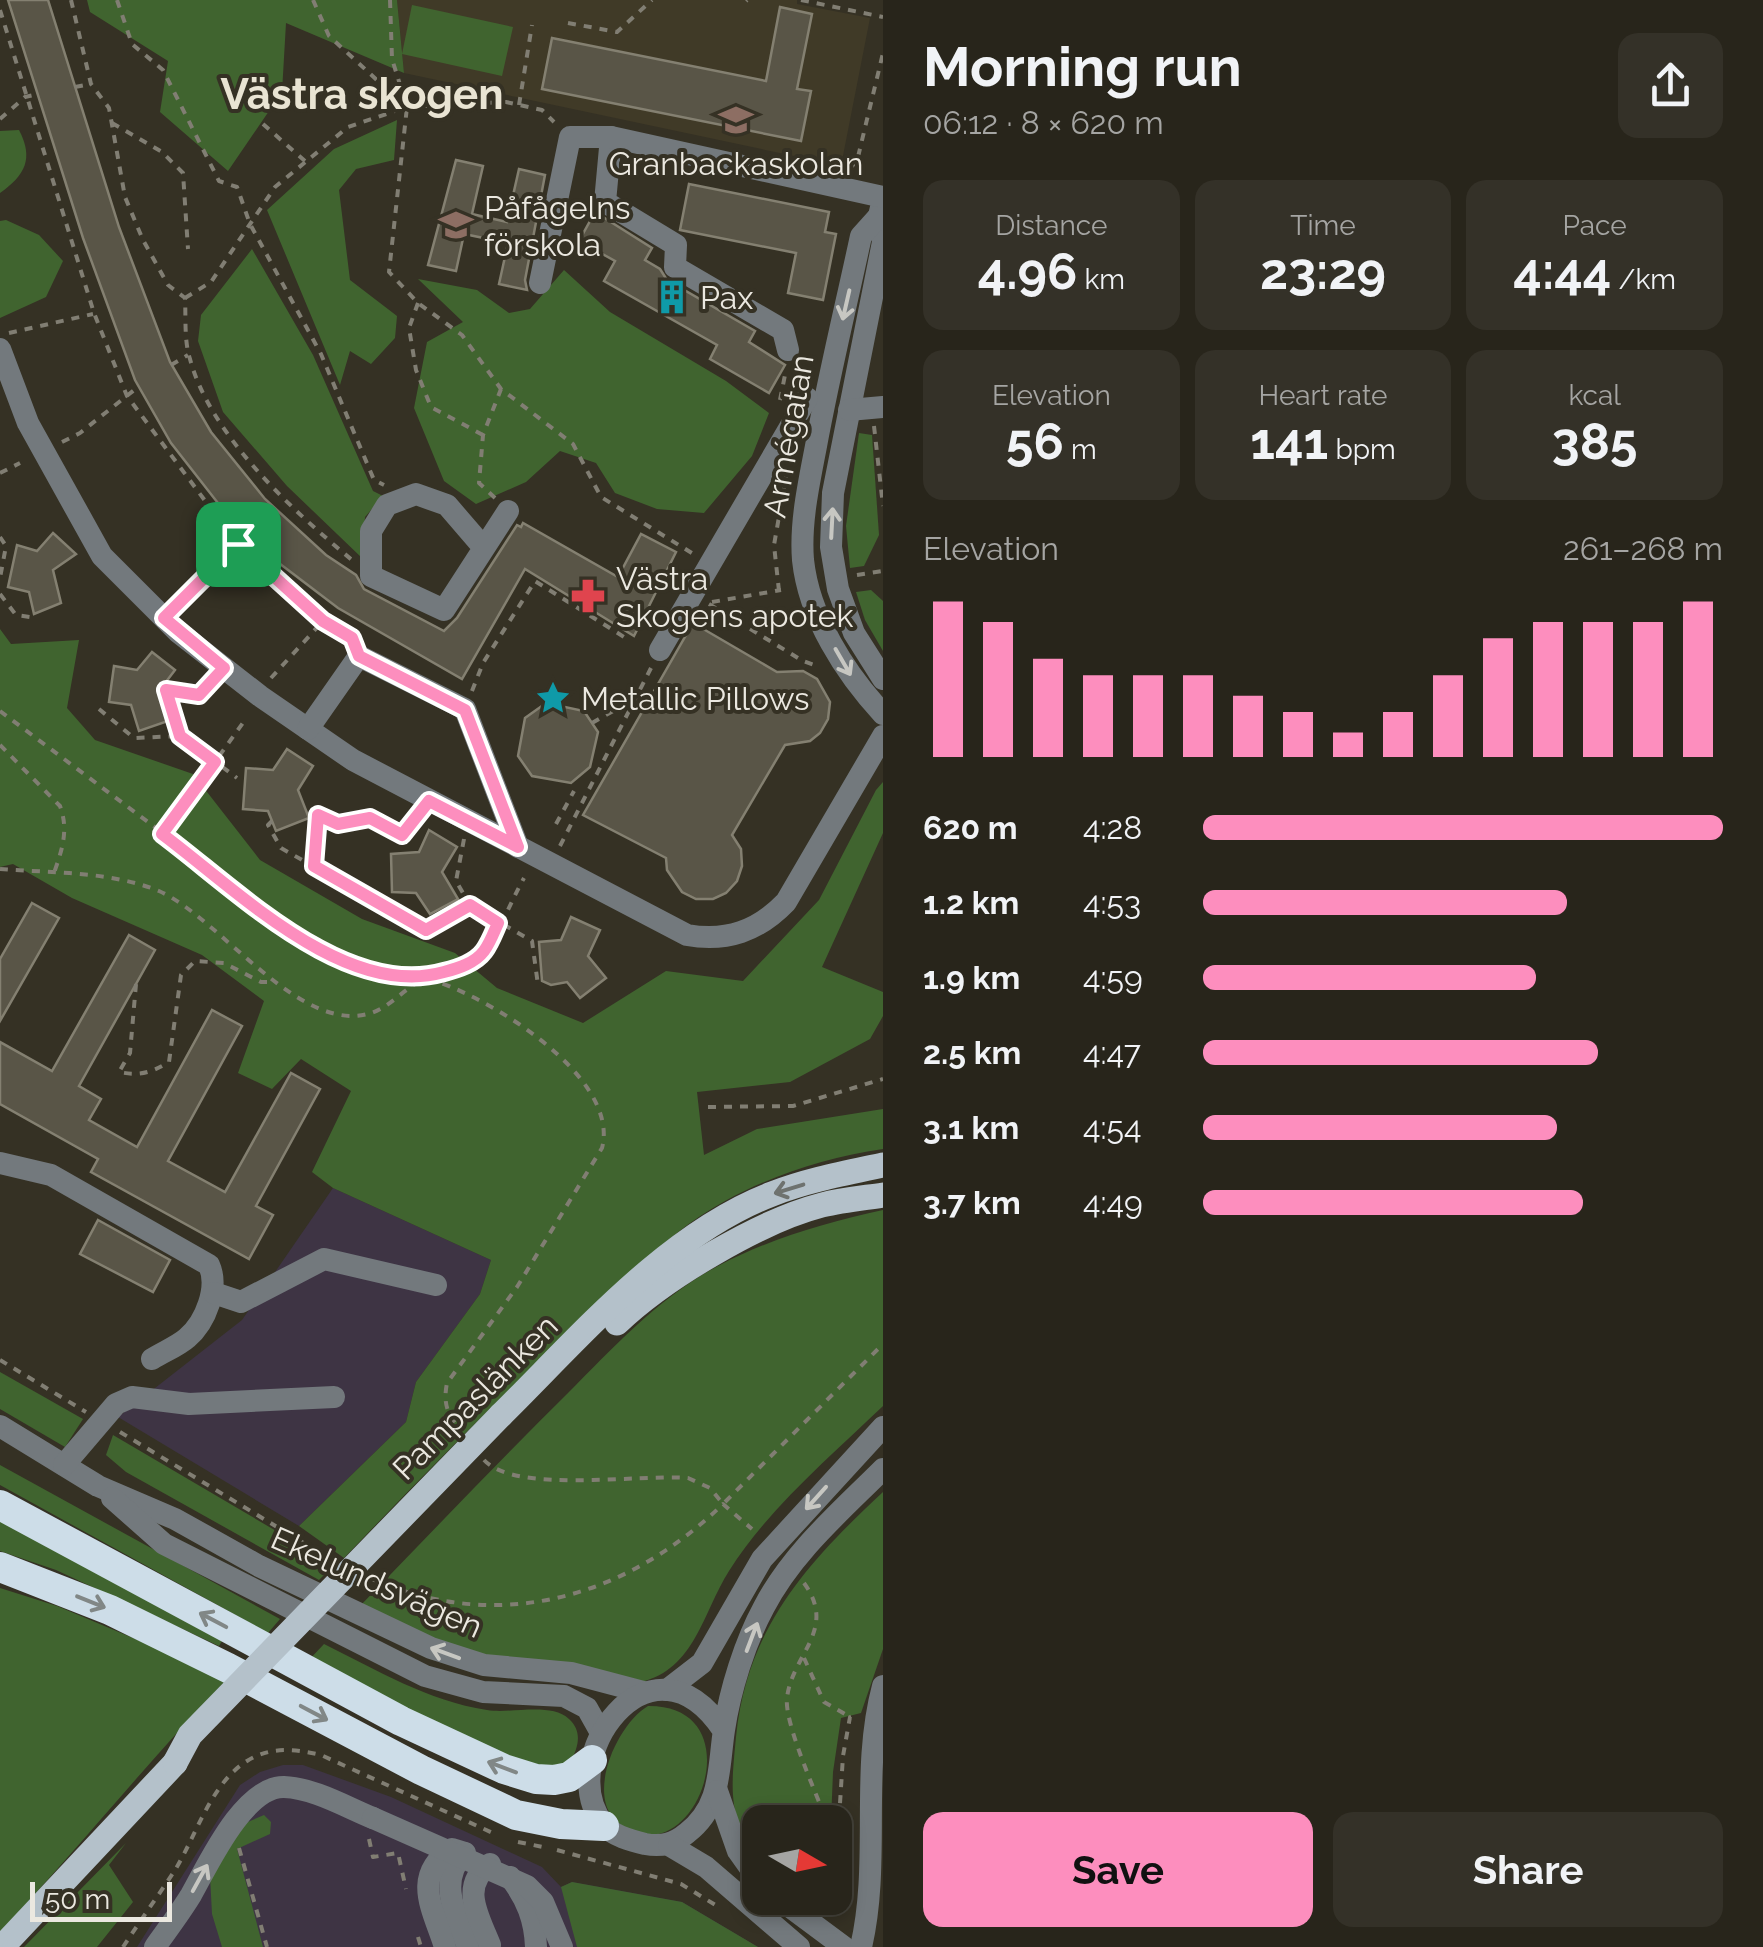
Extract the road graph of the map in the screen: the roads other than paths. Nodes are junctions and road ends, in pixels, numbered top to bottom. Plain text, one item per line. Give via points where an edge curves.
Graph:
1 (611, 137) junction
2 (882, 204) edge
3 (540, 283) dead end
4 (0, 349) edge
5 (788, 350) dead end
6 (807, 398) dead end
7 (883, 407) edge
8 (849, 410) junction
9 (508, 511) road end
10 (484, 548) junction
11 (660, 650) road end
12 (883, 679) edge
13 (883, 714) edge
14 (308, 730) junction
15 (883, 736) edge
16 (518, 847) junction
17 (0, 1164) edge
18 (883, 1165) edge
19 (883, 1195) edge
20 (436, 1285) dead end
21 (214, 1293) junction
22 (152, 1359) dead end
23 (334, 1397) dead end
24 (507, 1421) junction
25 (0, 1426) edge
26 (883, 1427) edge
27 (64, 1465) junction
28 (883, 1469) edge
29 (98, 1486) junction
30 (0, 1505) edge
31 (0, 1567) edge
32 (883, 1686) edge
33 (667, 1690) junction
34 (643, 1692) junction
35 (724, 1730) junction
36 (597, 1746) junction
37 (717, 1791) junction
38 (876, 1793) edge
39 (604, 1826) junction
40 (669, 1845) junction
41 (464, 1853) junction
42 (742, 1857) edge
43 (490, 1864) junction
44 (801, 1915) edge
45 (479, 1946) edge
46 (2, 1947) edge
47 (155, 1947) edge
48 (446, 1947) edge
49 (536, 1947) edge
50 (562, 1947) edge
51 (799, 1947) edge
52 (844, 1947) edge
53 (861, 1947) edge

1 - 2 street
1 - 3 street via 570,137
1 - 5 street via 605,202 676,244 675,267 783,330
2 - 8 street, Armégatan via 882,242
2 -> 13 street, Armégatan via 862,236 824,401 803,561 830,641
4 - 14 street via 28,423 102,556 164,618
6 - 11 street
7 - 8 street
12 -> 8 street, Armégatan via 854,633 831,547 833,493
9 - 10 street
10 - 10 street via 447,505 416,494 387,505 371,531 371,576 444,610
14 - 16 street
14 - 16 street via 359,656 472,706
15 - 16 street via 786,902 763,922 725,938 687,935
17 - 21 street via 51,1175 209,1265
18 -> 24 main road, Pampaslänken via 769,1195 704,1230 655,1267
19 - 24 main road, Pampaslänken via 824,1204 728,1245 624,1316
20 - 21 street via 324,1260 241,1302
21 - 22 street via 189,1337
23 - 27 street via 189,1404 132,1397 116,1404
24 - 46 main road, Pampaslänken, bridge via 190,1734 175,1763
25 - 27 street, Ekelundsvägen
26 -> 33 street via 762,1559 702,1662
27 - 29 street, Ekelundsvägen
35 -> 28 street via 745,1654 782,1574
34 -> 29 street, Ekelundsvägen via 572,1674 456,1658
29 - 36 street, Ekelundsvägen via 164,1544 425,1676 483,1692 564,1696 587,1708
36 -> 30 highway via 569,1777 536,1779 504,1769 401,1721
31 -> 39 highway via 139,1624 516,1815
32 - 38 street via 874,1718
33 - 34 street
33 - 35 street via 710,1710
34 - 36 street via 619,1708
35 - 37 street
36 - 39 street via 591,1789
37 - 40 street via 698,1824
37 - 42 street
38 - 53 street
39 - 40 street via 632,1841
40 - 51 street via 706,1867
41 - 43 street
41 - 45 street via 449,1878 450,1898
41 - 48 street via 452,1849 434,1861 426,1886
43 - 45 street via 474,1881
43 - 49 street via 521,1891
44 - 52 street
47 -> 50 street, bridge via 245,1809 280,1786 528,1886 544,1902

